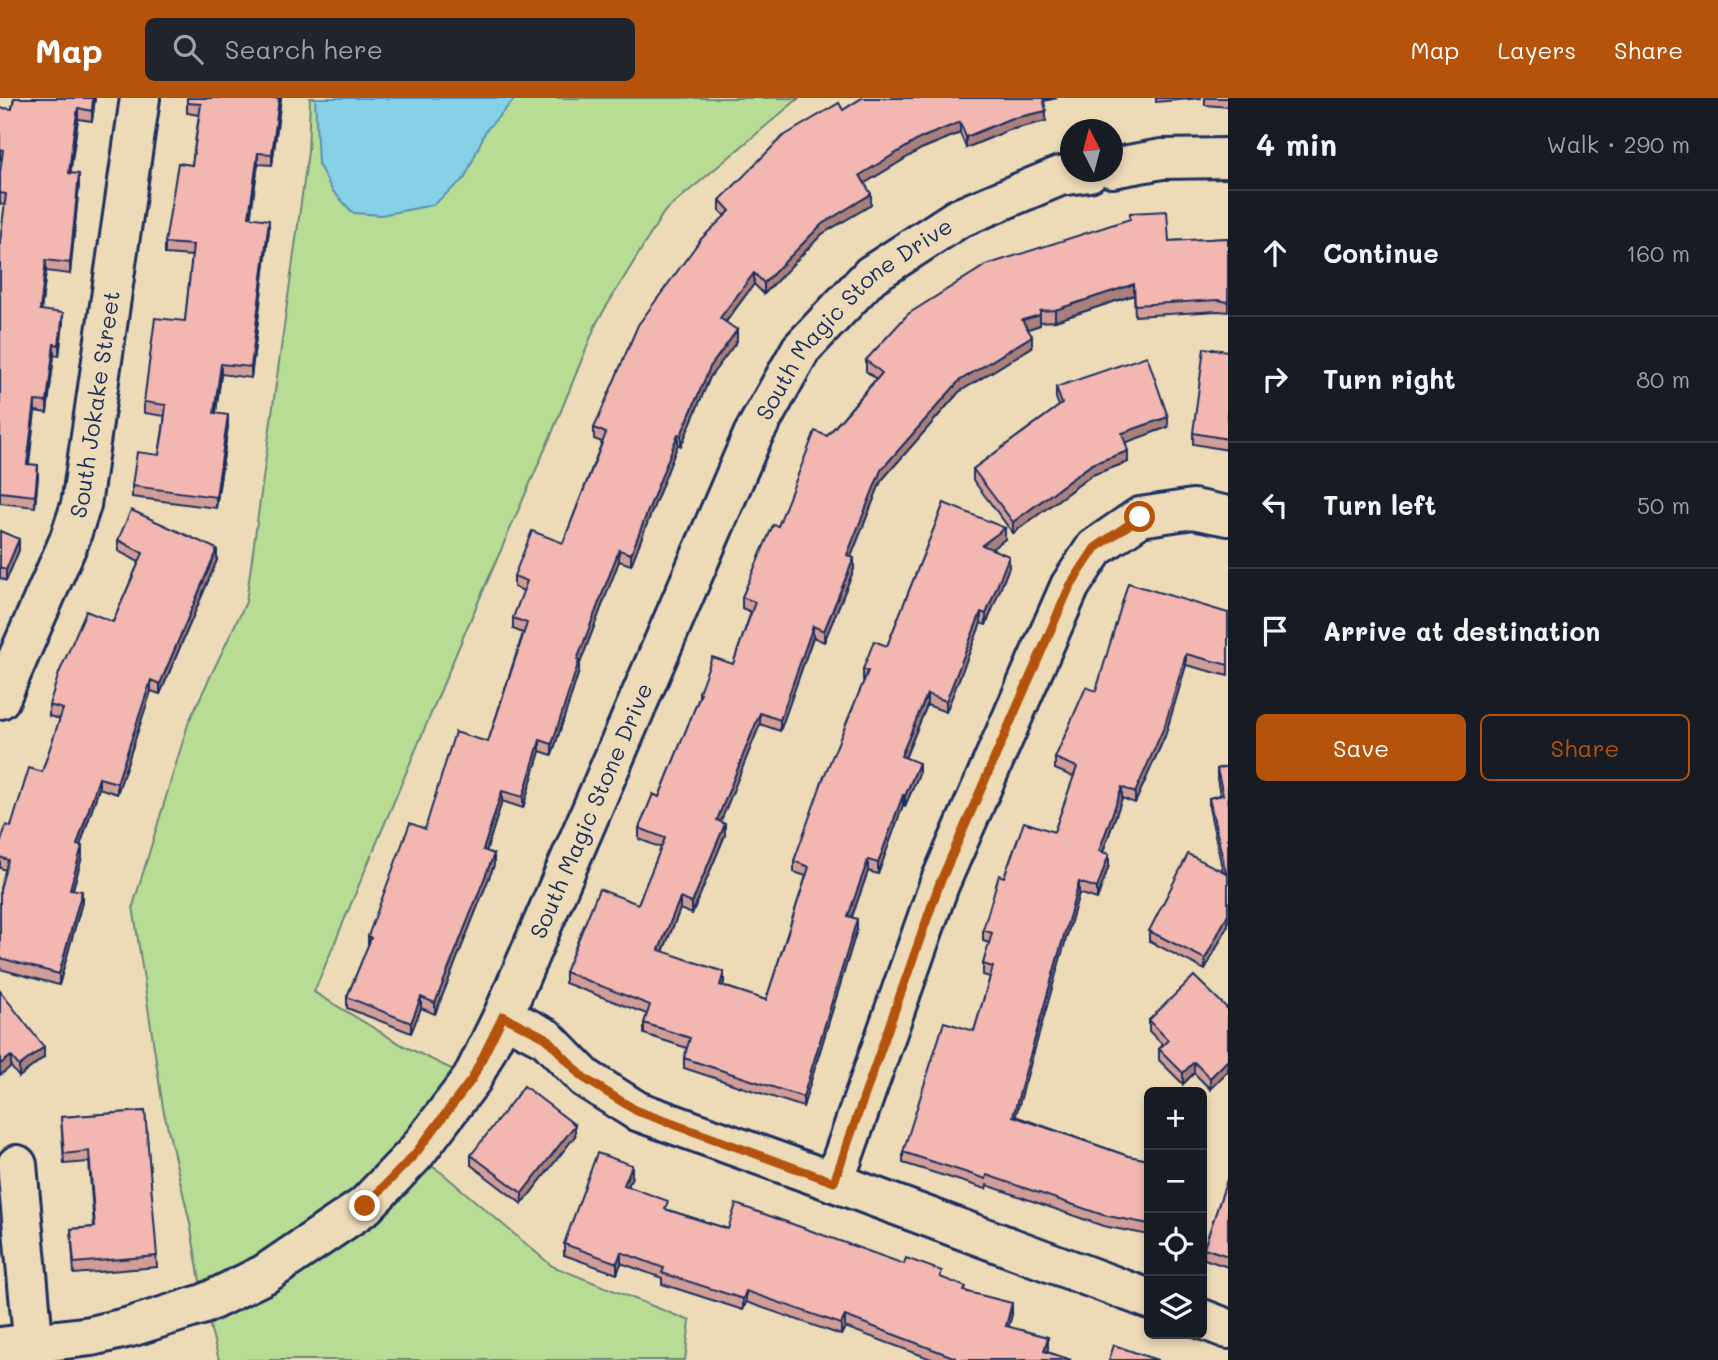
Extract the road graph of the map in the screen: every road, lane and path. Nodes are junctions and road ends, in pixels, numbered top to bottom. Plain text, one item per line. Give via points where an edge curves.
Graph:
1 (140, 98) edge
2 (1228, 158) edge
3 (1123, 165) edge
4 (1060, 180) edge
5 (1228, 516) edge
6 (0, 699) edge
7 (503, 1016) junction
8 (17, 1165) dead end
9 (834, 1182) junction
10 (1144, 1297) edge
11 (1207, 1321) edge
12 (1228, 1329) edge
13 (23, 1351) edge

1 - 6 street, South Jokake Street via 81,505
2 - 3 street via 1161,159
4 - 7 street, South Magic Stone Drive via 957,219 872,275 801,349 753,435
5 - 9 street via 1193,509 1140,517 1095,548 1070,586 939,885
7 - 9 street via 546,1038 584,1078 637,1111
7 - 13 street, South Magic Stone Drive via 472,1079 415,1154 365,1206 265,1275 204,1304 142,1324
8 - 13 street
9 - 10 street
11 - 12 street

